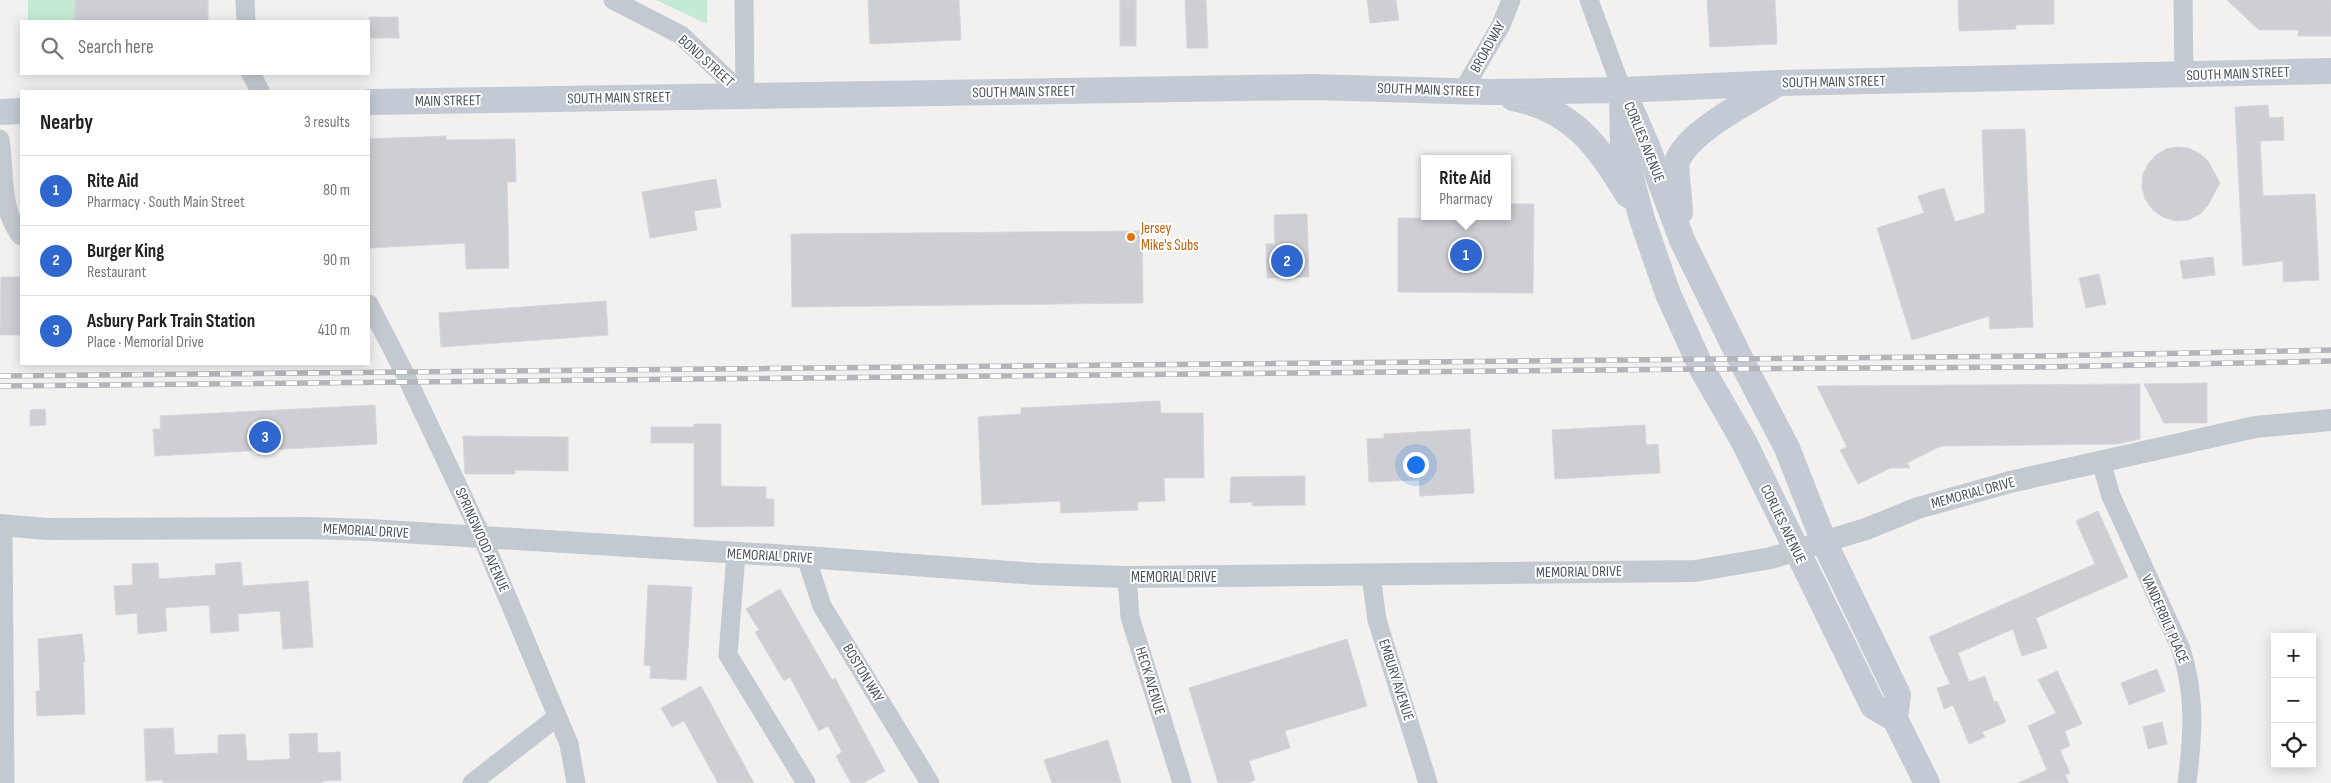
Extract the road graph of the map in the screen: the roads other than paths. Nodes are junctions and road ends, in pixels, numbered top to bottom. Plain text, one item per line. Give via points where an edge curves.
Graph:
1 (245, 0) edge
2 (613, 0) edge
3 (744, 0) edge
4 (1511, 0) edge
5 (1589, 0) edge
6 (2183, 0) edge
7 (246, 20) edge
8 (2331, 71) edge
9 (252, 75) edge
10 (2184, 76) junction
11 (1779, 83) junction
12 (259, 90) edge
13 (1622, 90) junction
14 (1462, 92) junction
15 (1488, 92) junction
16 (745, 96) junction
17 (526, 99) joint
18 (370, 102) edge
19 (20, 111) edge
20 (0, 112) edge
21 (0, 139) edge
22 (1642, 219) junction
23 (20, 235) edge
24 (1682, 240) junction
25 (370, 306) edge
26 (2331, 420) edge
27 (2101, 462) junction
28 (2, 525) edge
29 (482, 537) junction
30 (1824, 542) junction
31 (1796, 550) junction
32 (736, 554) junction
33 (806, 557) junction
34 (1371, 576) junction
35 (1127, 577) junction
36 (558, 716) junction
37 (1895, 720) junction
38 (5, 783) edge
39 (472, 783) edge
40 (576, 783) edge
41 (806, 783) edge
42 (930, 783) edge
43 (1182, 783) edge
44 (1428, 783) edge
45 (1928, 783) edge
46 (2187, 783) edge

1 - 7 street
2 - 16 street, BOND STREET via 681,35
3 - 16 street
4 - 14 street, BROADWAY via 1501,25
5 - 13 street
6 - 10 street
8 - 10 main road, SOUTH MAIN STREET
9 - 12 street
10 - 11 main road, SOUTH MAIN STREET
11 - 13 main road, SOUTH MAIN STREET
11 - 24 main road via 1692,138 1677,162
13 - 15 main road, SOUTH MAIN STREET
13 - 22 main road, CORLIES AVENUE via 1623,149
13 - 24 main road, CORLIES AVENUE
14 - 15 main road, SOUTH MAIN STREET
14 - 16 main road, SOUTH MAIN STREET via 1311,87
15 - 22 main road via 1520,99 1574,125 1593,143
16 - 17 main road, SOUTH MAIN STREET
17 - 18 main road, MAIN STREET
19 - 20 main road
21 - 23 street via 4,211
22 - 31 main road, CORLIES AVENUE via 1668,294 1702,368 1744,442
24 - 30 main road, CORLIES AVENUE via 1787,448
25 - 29 street, SPRINGWOOD AVENUE
26 - 27 street, MEMORIAL DRIVE via 2255,427
27 - 30 street, MEMORIAL DRIVE via 1962,494
27 - 46 street, VANDERBILT PLACE via 2111,496 2181,649 2189,674 2193,731
28 - 29 street, MEMORIAL DRIVE via 47,529 308,528
28 - 38 street
29 - 32 street, MEMORIAL DRIVE
29 - 36 street, SPRINGWOOD AVENUE
30 - 31 street, MEMORIAL DRIVE
30 - 37 main road, CORLIES AVENUE via 1898,695
31 - 34 street, MEMORIAL DRIVE via 1771,558 1695,570
31 - 37 main road, CORLIES AVENUE via 1873,706
32 - 33 street, MEMORIAL DRIVE
32 - 41 street via 728,655
33 - 35 street, MEMORIAL DRIVE via 1037,574
33 - 42 street, BOSTON WAY via 822,606
34 - 35 street, MEMORIAL DRIVE
34 - 44 street, EMBURY AVENUE via 1377,620
35 - 43 street, HECK AVENUE via 1130,617
36 - 39 street
36 - 40 street, SPRINGWOOD AVENUE via 569,744
37 - 45 main road, CORLIES AVENUE

